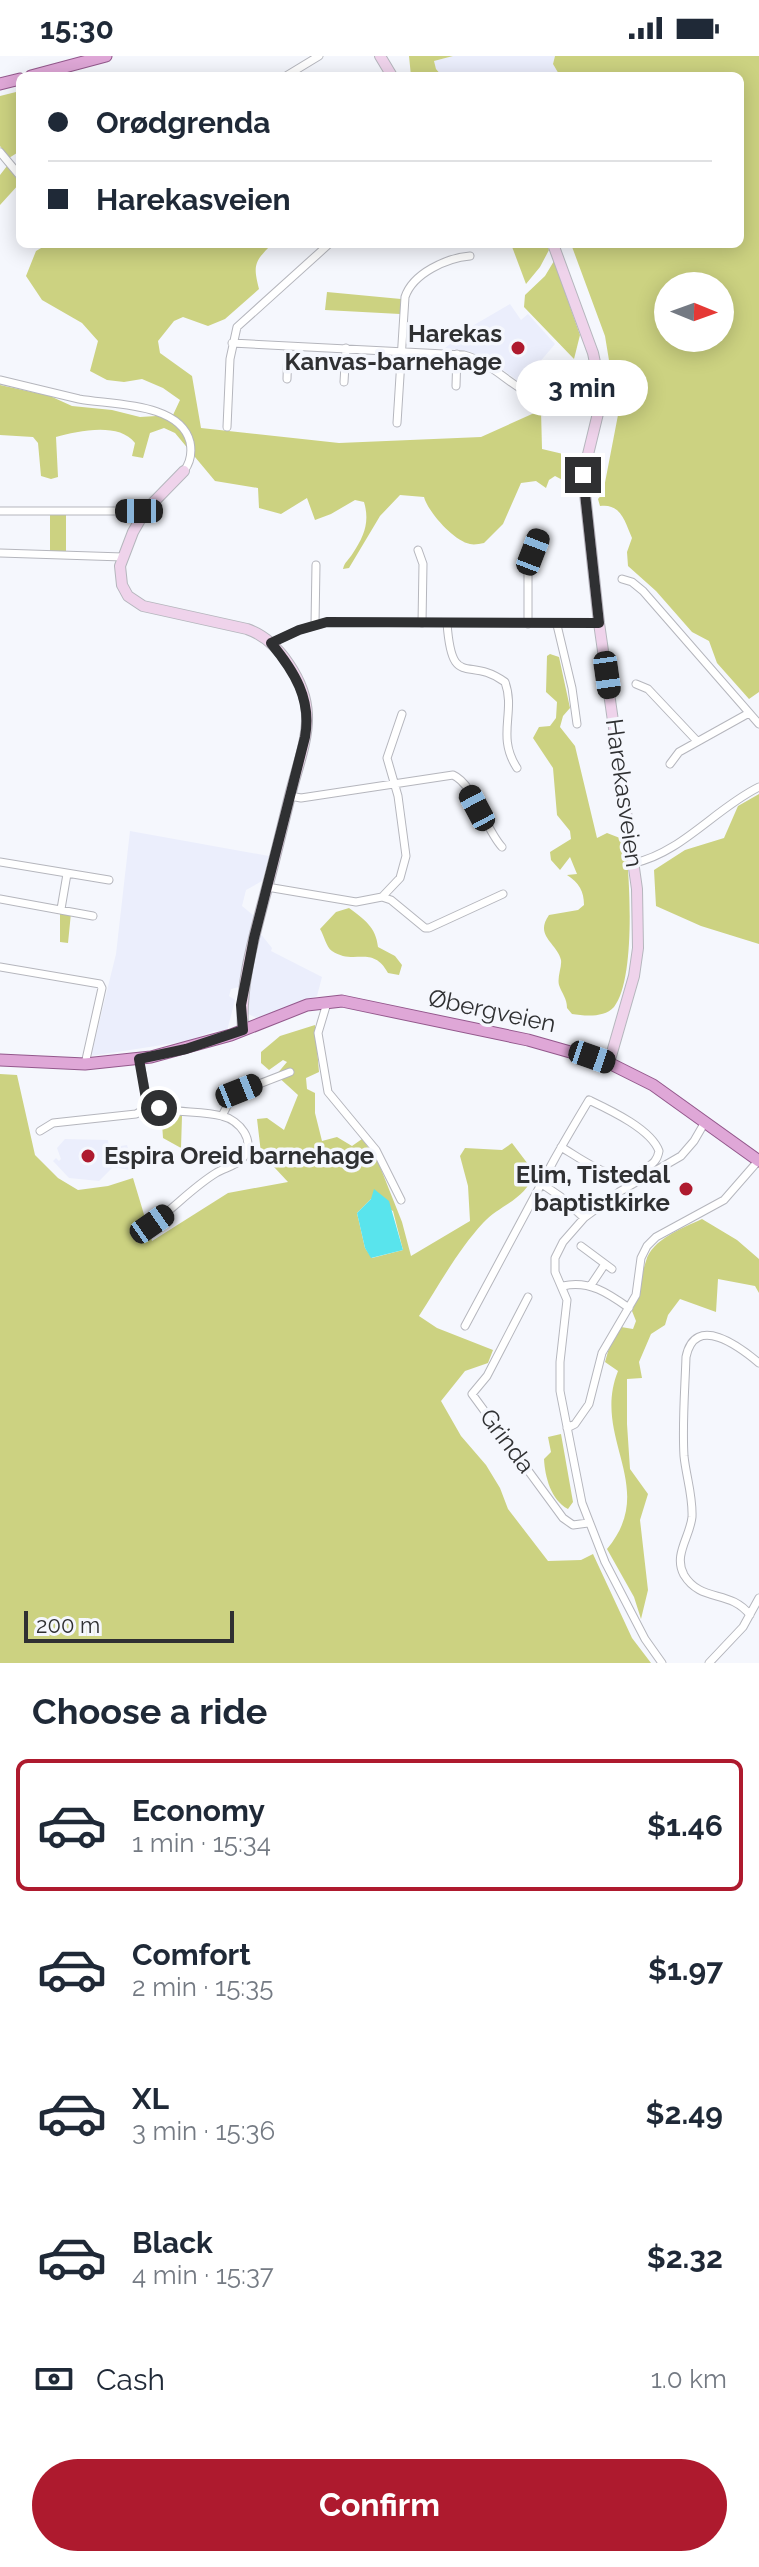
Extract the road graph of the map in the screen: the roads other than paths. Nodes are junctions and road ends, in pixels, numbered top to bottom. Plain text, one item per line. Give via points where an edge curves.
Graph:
1 (106, 56) edge
2 (319, 56) edge
3 (46, 72) edge
4 (293, 72) edge
5 (0, 152) edge
6 (16, 171) edge
7 (325, 248) edge
8 (554, 248) edge
9 (470, 256) dead end
10 (232, 343) junction
11 (288, 346) junction
12 (346, 348) junction
13 (402, 351) junction
14 (457, 354) junction
15 (598, 372) junction
16 (287, 379) dead end
17 (0, 380) edge
18 (344, 382) dead end
19 (456, 386) dead end
20 (397, 423) dead end
21 (227, 427) dead end
22 (184, 471) joint
23 (0, 511) edge
24 (145, 511) junction
25 (539, 537) dead end
26 (418, 550) dead end
27 (0, 553) edge
28 (123, 557) junction
29 (316, 565) dead end
30 (622, 579) dead end
31 (422, 623) junction
32 (447, 623) junction
33 (599, 623) junction
34 (315, 624) junction
35 (528, 624) junction
36 (557, 625) junction
37 (271, 643) junction
38 (636, 684) dead end
39 (749, 713) junction
40 (402, 714) dead end
41 (577, 724) dead end
42 (759, 724) edge
43 (697, 741) junction
44 (670, 764) dead end
45 (517, 768) dead end
46 (395, 783) junction
47 (759, 787) edge
48 (290, 796) junction
49 (502, 847) dead end
50 (0, 862) edge
51 (634, 863) junction
52 (67, 874) junction
53 (109, 880) dead end
54 (267, 887) junction
55 (503, 894) dead end
56 (382, 897) junction
57 (0, 899) edge
58 (61, 909) junction
59 (93, 916) dead end
60 (0, 967) edge
61 (328, 1001) junction
62 (243, 1030) junction
63 (139, 1059) junction
64 (0, 1060) edge
65 (609, 1063) junction
66 (85, 1064) junction
67 (290, 1072) dead end
68 (148, 1104) junction
69 (222, 1116) junction
70 (705, 1122) junction
71 (40, 1131) dead end
72 (561, 1147) junction
73 (758, 1161) edge
74 (542, 1184) junction
75 (401, 1200) dead end
76 (584, 1218) junction
77 (152, 1224) dead end
78 (581, 1246) dead end
79 (591, 1285) junction
80 (563, 1286) junction
81 (528, 1297) dead end
82 (629, 1308) junction
83 (465, 1326) dead end
84 (759, 1363) edge
85 (567, 1428) junction
86 (588, 1523) junction
87 (759, 1598) edge
88 (750, 1615) junction
89 (662, 1663) edge
90 (709, 1663) edge

1 - 3 main road
2 - 4 street
5 - 6 street
7 - 10 street via 237,327
8 - 15 street, Harekasveien
9 - 13 street via 455,258 412,283 405,297
10 - 11 street
10 - 21 street
11 - 12 street
11 - 16 street
12 - 13 street
12 - 18 street
13 - 14 street
13 - 20 street
14 - 15 street via 486,362 537,397 565,379
14 - 19 street
15 - 33 street, Harekasveien via 600,405 583,475
17 - 22 street via 157,411 183,429 190,443
22 - 24 street
23 - 24 street
24 - 28 street
25 - 35 street via 528,568
26 - 31 street via 423,564
27 - 28 street
28 - 37 street via 122,585 136,603 247,629
29 - 34 street
30 - 39 street via 643,591
31 - 32 street
31 - 34 street
32 - 35 street
32 - 45 street via 454,661 505,682 506,742
33 - 36 street
33 - 51 street, Harekasveien
34 - 37 street
35 - 36 street
36 - 41 street
37 - 48 street via 301,687 307,715
38 - 43 street via 648,689
39 - 42 street
39 - 43 street
40 - 46 street via 387,758
43 - 44 street
46 - 48 street
46 - 49 street via 458,777
46 - 56 street via 405,864
47 - 51 street via 656,857
48 - 54 street
50 - 52 street
51 - 65 street, Harekasveien via 638,948
52 - 53 street
52 - 58 street
54 - 56 street via 356,902
54 - 62 street via 241,1005
55 - 56 street via 429,928
57 - 58 street
58 - 59 street
60 - 66 street via 100,984
61 - 62 main road, Øbergveien
61 - 65 main road, Øbergveien via 528,1040
61 - 75 street via 318,1033 328,1092 376,1150
62 - 63 main road, Øbergveien
63 - 66 main road, Øbergveien
63 - 68 street
64 - 66 main road, Øbergveien
65 - 70 main road, Øbergveien via 653,1085
67 - 69 street via 233,1094
68 - 69 street
68 - 71 street via 136,1114 53,1123
69 - 77 street via 244,1132 248,1145 243,1158 215,1173
70 - 73 main road, Øbergveien
70 - 76 street via 681,1156
72 - 72 street via 589,1100 621,1115 659,1151 654,1163 623,1177
72 - 74 street
73 - 82 street via 724,1200 651,1241
74 - 76 street
74 - 83 street
76 - 80 street via 556,1254 555,1272
78 - 79 street via 608,1266
79 - 80 street
79 - 82 street
80 - 85 street via 567,1306 559,1373
81 - 86 street, Grinda via 472,1394 563,1518 573,1525
82 - 85 street via 602,1353 589,1404
84 - 88 street via 708,1335 692,1342 686,1357 684,1448 692,1510 680,1565 696,1588 738,1602
85 - 86 street
86 - 89 street
87 - 88 street
88 - 90 street

